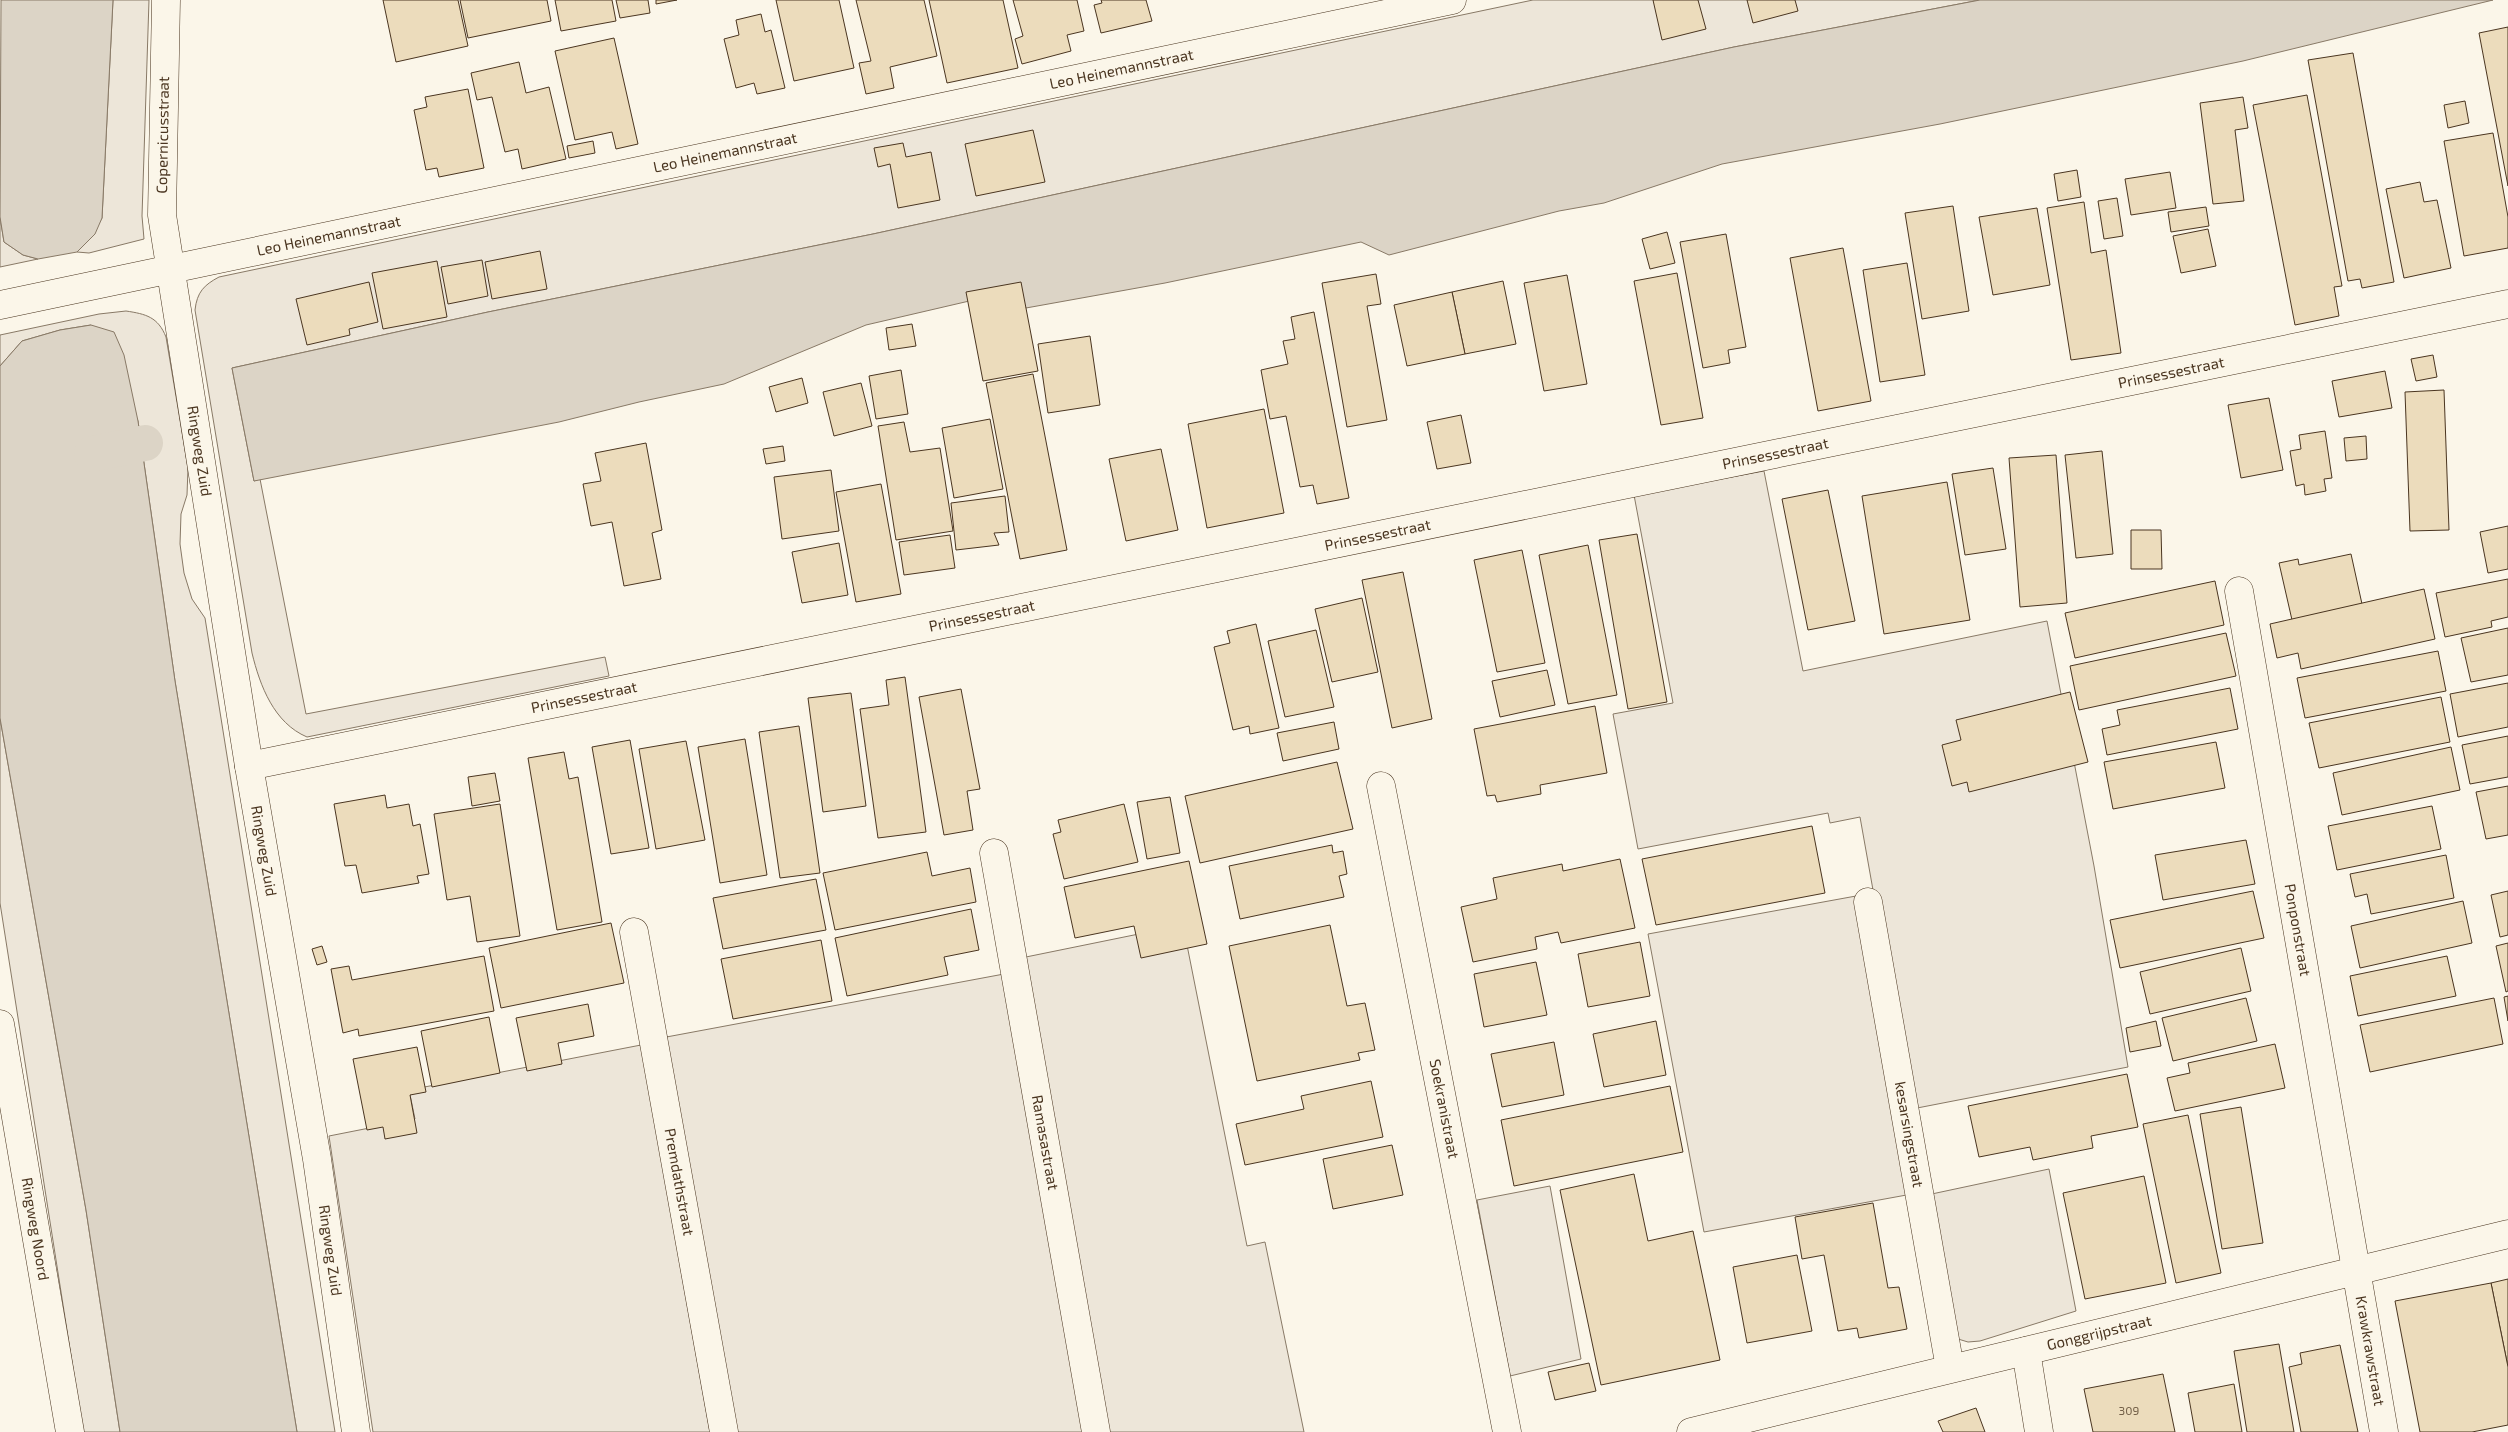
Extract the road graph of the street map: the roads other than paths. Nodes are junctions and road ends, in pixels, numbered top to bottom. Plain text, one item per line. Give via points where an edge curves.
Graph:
1 (166, 0) edge
2 (1452, 0) edge
3 (170, 269) junction
4 (2508, 304) edge
5 (0, 305) edge
6 (2239, 590) dead end
7 (249, 766) junction
8 (1381, 786) dead end
9 (994, 853) dead end
10 (1868, 902) dead end
11 (634, 932) dead end
12 (0, 1024) edge
13 (2508, 1234) edge
14 (2355, 1269) junction
15 (2026, 1350) junction
16 (1950, 1368) junction
17 (1732, 1427) edge
18 (70, 1432) edge
19 (356, 1432) edge
20 (724, 1432) edge
21 (1096, 1432) edge
22 (1508, 1432) edge
23 (1691, 1432) edge
24 (2039, 1432) edge
25 (2384, 1432) edge

1 - 3 street, Copernicusstraat via 162,215
2 - 3 street, Leo Heinemannstraat
3 - 5 street, Leo Heinemannstraat
3 - 7 street, Ringweg Zuid
4 - 7 street, Prinsessestraat
6 - 14 street, Ponponstraat
7 - 19 street, Ringweg Zuid via 317,1159
8 - 22 street, Soekranistraat
9 - 21 street, Ramasastraat
10 - 16 street, kesarsingstraat
11 - 20 street, Premdathstraat
12 - 18 street, Ringweg Noord
13 - 14 street, Gonggrijpstraat
14 - 15 street, Gonggrijpstraat
14 - 25 street, Krawkrawstraat
15 - 16 street, Gonggrijpstraat
15 - 24 street
16 - 17 street, Gonggrijpstraat
17 - 23 street, Gonggrijpstraat

